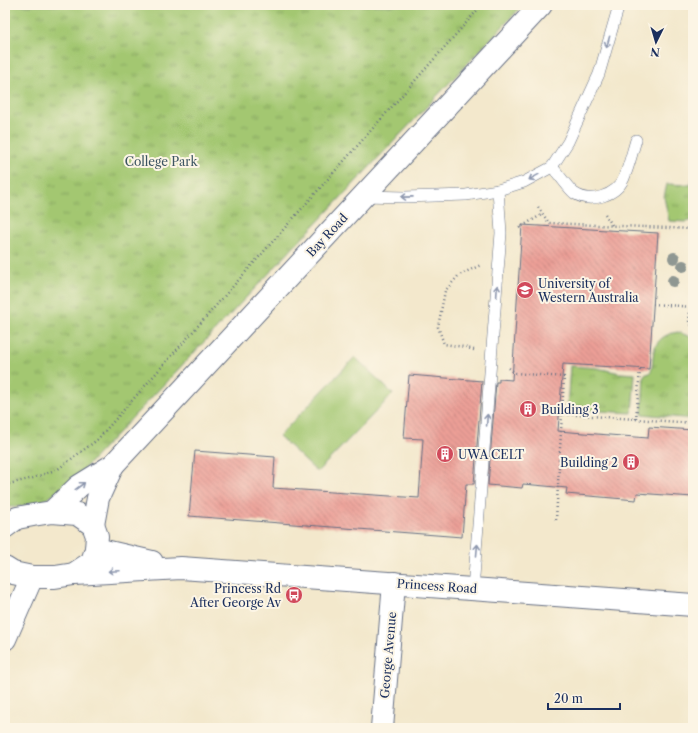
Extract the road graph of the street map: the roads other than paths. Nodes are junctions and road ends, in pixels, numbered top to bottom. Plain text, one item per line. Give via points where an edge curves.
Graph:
1 (541, 5) edge
2 (619, 5) edge
3 (636, 140) dead end
4 (552, 166) junction
5 (498, 190) junction
6 (363, 196) junction
7 (113, 465) junction
8 (52, 512) junction
9 (9, 521) edge
10 (93, 525) junction
11 (96, 549) junction
12 (5, 568) edge
13 (181, 568) junction
14 (74, 574) junction
15 (32, 577) junction
16 (394, 583) junction
17 (473, 589) junction
18 (693, 605) edge
19 (5, 639) edge
20 (382, 728) edge

1 - 6 street, Bay Road
2 -> 4 lane via 599,74 568,142
3 - 4 lane via 623,180 610,194 595,199 574,193
4 -> 5 lane via 524,182
5 -> 6 lane via 466,195
17 -> 5 lane via 501,232
6 - 7 street, Bay Road
8 -> 7 street, Bay Road via 79,486
7 - 10 street, Bay Road via 98,498
8 - 9 street
8 - 10 street via 77,514
10 - 11 street via 97,536
11 - 13 street, Princess Road
11 - 14 street via 92,562
12 - 15 street, Princess Road via 13,573
13 -> 14 street, Princess Road
13 - 16 street, Princess Road
14 - 15 street, Princess Road
15 - 19 street
16 - 17 street, Princess Road
16 - 20 street, George Avenue
17 - 18 street, Princess Road

